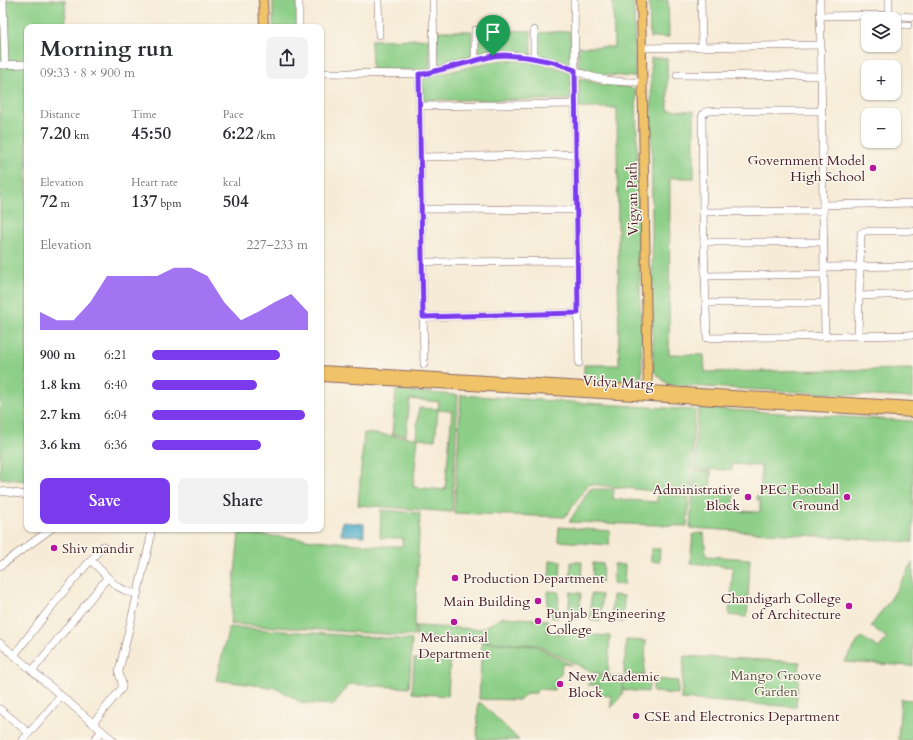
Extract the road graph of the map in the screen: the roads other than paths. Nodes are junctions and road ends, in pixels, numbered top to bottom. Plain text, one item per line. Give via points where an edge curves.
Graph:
1 (4, 0) edge
2 (264, 0) edge
3 (299, 0) edge
4 (378, 0) edge
5 (433, 0) edge
6 (574, 0) edge
7 (641, 0) edge
8 (701, 0) edge
9 (820, 0) edge
10 (889, 0) edge
11 (889, 12) edge
12 (821, 16) junction
13 (901, 16) edge
14 (861, 17) edge
15 (913, 17) edge
16 (264, 24) edge
17 (299, 24) edge
18 (901, 25) edge
19 (908, 25) dead end
20 (475, 30) dead end
21 (534, 30) dead end
22 (379, 35) dead end
23 (822, 46) junction
24 (642, 48) junction
25 (702, 48) junction
26 (534, 58) junction
27 (475, 60) junction
28 (24, 64) edge
29 (3, 65) edge
30 (575, 70) junction
31 (434, 71) junction
32 (324, 73) edge
33 (419, 74) junction
34 (677, 76) dead end
35 (822, 76) junction
36 (643, 82) junction
37 (575, 104) junction
38 (420, 106) junction
39 (822, 111) junction
40 (576, 154) junction
41 (421, 157) junction
42 (913, 203) edge
43 (823, 208) junction
44 (421, 209) junction
45 (577, 210) junction
46 (703, 212) junction
47 (913, 231) edge
48 (704, 242) junction
49 (824, 242) junction
50 (578, 261) junction
51 (422, 262) junction
52 (913, 266) edge
53 (860, 267) junction
54 (824, 270) junction
55 (705, 276) junction
56 (913, 294) edge
57 (859, 296) junction
58 (706, 303) junction
59 (825, 303) junction
60 (578, 313) junction
61 (423, 317) junction
62 (858, 336) junction
63 (913, 336) edge
64 (825, 337) junction
65 (579, 363) dead end
66 (424, 364) dead end
67 (324, 370) edge
68 (324, 377) edge
69 (648, 393) junction
70 (913, 406) edge
71 (913, 413) edge
72 (0, 491) edge
73 (24, 495) edge
74 (47, 532) edge
75 (151, 532) edge
76 (103, 546) dead end
77 (91, 560) junction
78 (0, 566) edge
79 (107, 578) junction
80 (137, 594) junction
81 (0, 643) edge
82 (14, 655) junction
83 (32, 671) junction
84 (61, 696) junction
85 (0, 709) edge
86 (94, 723) junction
87 (102, 731) junction
88 (29, 733) junction
89 (23, 740) edge
90 (94, 740) edge
91 (113, 740) edge

1 - 29 street
2 - 16 main road
3 - 17 street
4 - 22 street
5 - 31 street
6 - 30 street
7 - 24 main road, Vigyan Path
8 - 25 street
9 - 12 street
10 - 11 street
12 - 14 street
12 - 23 street
13 - 15 street
18 - 19 street
20 - 27 street
21 - 26 street
23 - 25 street
23 - 35 street
24 - 25 street
24 - 36 main road, Vigyan Path
26 - 27 street via 504,55
26 - 30 street
27 - 31 street
28 - 29 street
30 - 36 street via 603,80
30 - 37 street
31 - 33 street
32 - 33 street
33 - 38 street
34 - 35 street
35 - 39 street
36 - 69 main road, Vigyan Path
37 - 38 street
37 - 40 street
38 - 41 street
39 - 43 street
39 - 46 street via 704,113
40 - 41 street
40 - 45 street
41 - 44 street
42 - 43 street
43 - 46 street
43 - 49 street
44 - 45 street
44 - 51 street
45 - 50 street
46 - 48 street
47 - 53 street via 863,231
48 - 49 street
48 - 55 street
49 - 54 street
50 - 51 street
50 - 60 street
51 - 61 street
52 - 53 street
53 - 54 street
53 - 57 street
54 - 55 street
54 - 59 street
55 - 58 street
56 - 57 street
57 - 62 street
58 - 59 street
58 - 64 street via 707,338
59 - 64 street
60 - 61 street
60 - 65 street
61 - 66 street
62 - 63 street
62 - 64 street
67 - 69 main road, Vidya Marg
68 - 69 main road, Vidya Marg
69 - 70 main road, Vidya Marg
69 - 71 main road, Vidya Marg
72 - 73 street
74 - 78 street
75 - 80 street
76 - 77 street
77 - 79 street
77 - 82 street
79 - 80 street via 115,585
79 - 83 street
80 - 86 street via 119,671 122,688
81 - 82 street
82 - 83 street
83 - 84 street
84 - 86 street
84 - 88 street
85 - 88 street
86 - 87 street
87 - 90 street
87 - 91 street
88 - 89 street

